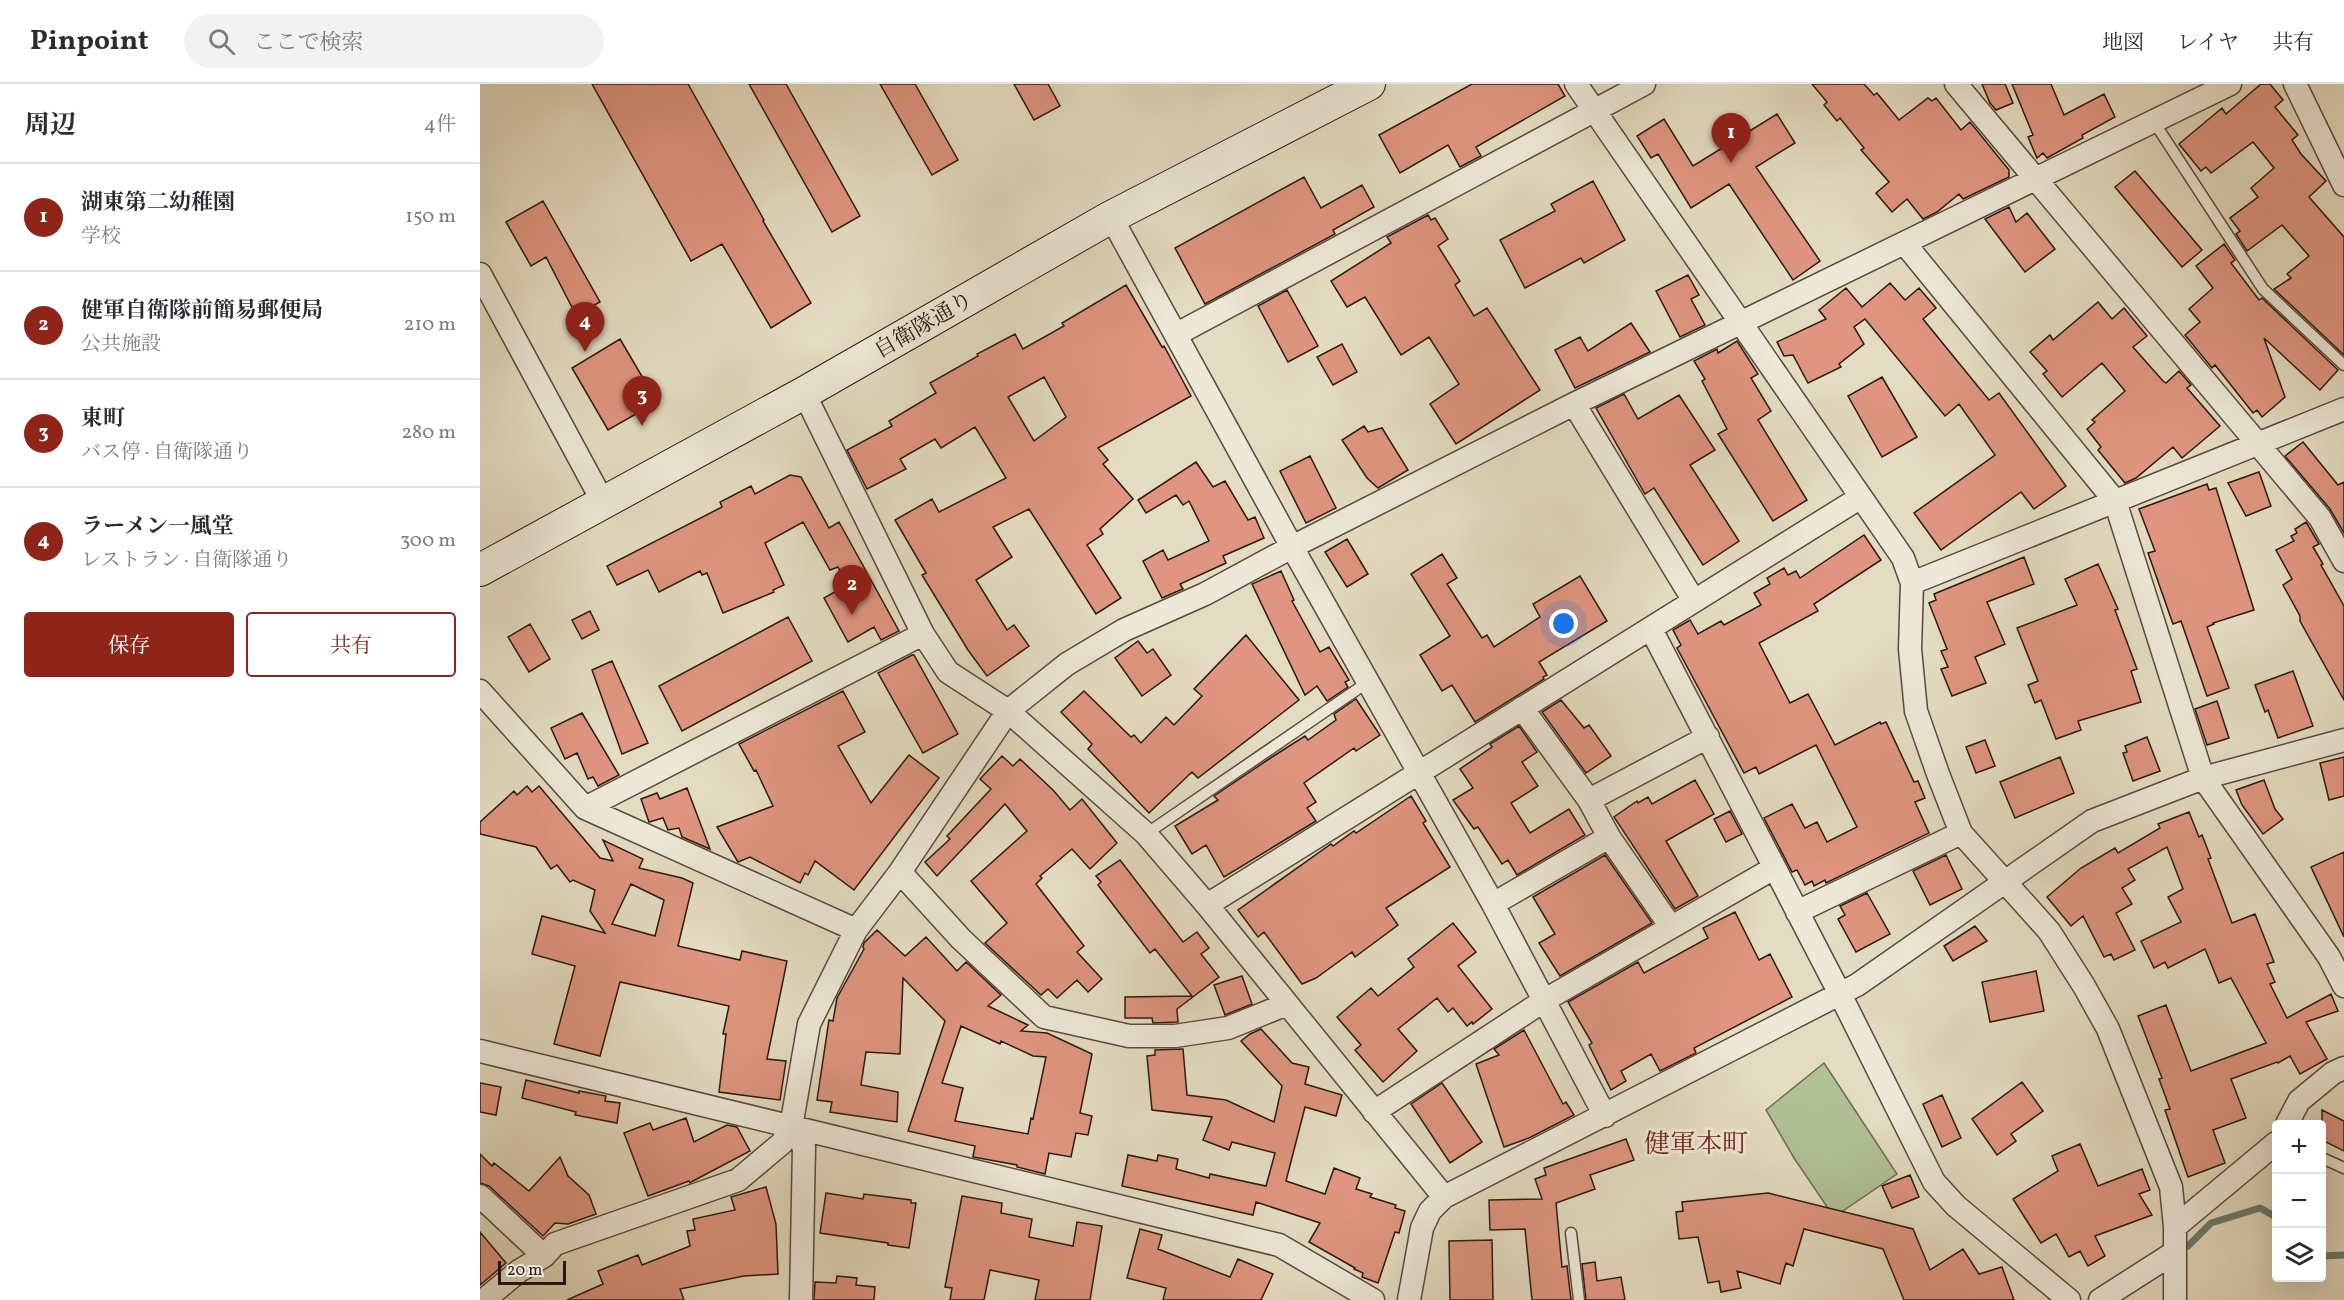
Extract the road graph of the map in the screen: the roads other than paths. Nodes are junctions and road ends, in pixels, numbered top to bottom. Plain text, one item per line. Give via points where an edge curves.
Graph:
1 (1369, 84) edge
2 (1576, 84) edge
3 (1644, 84) edge
4 (1956, 84) edge
5 (2230, 84) edge
6 (2295, 84) edge
7 (1594, 110) junction
8 (2154, 122) junction
9 (2035, 181) junction
10 (2344, 185) edge
11 (1111, 217) junction
12 (1905, 244) junction
13 (480, 274) edge
14 (1741, 323) junction
15 (1177, 334) junction
16 (2344, 365) edge
17 (804, 393) junction
18 (1574, 404) junction
19 (2344, 409) edge
20 (2257, 445) junction
21 (1861, 498) junction
22 (2115, 501) junction
23 (603, 502) junction
24 (1292, 546) junction
25 (2344, 561) edge
26 (480, 570) edge
27 (1912, 583) junction
28 (1694, 601) junction
29 (1651, 629) junction
30 (923, 634) junction
31 (1369, 682) junction
32 (480, 691) edge
33 (1522, 708) junction
34 (1008, 711) junction
35 (1708, 737) junction
36 (2344, 740) edge
37 (1419, 772) junction
38 (2204, 778) junction
39 (1588, 800) junction
40 (585, 808) junction
41 (1962, 833) junction
42 (1146, 834) junction
43 (1610, 837) junction
44 (1773, 868) junction
45 (900, 872) junction
46 (2005, 881) junction
47 (1493, 904) junction
48 (1207, 905) junction
49 (1797, 912) junction
50 (1671, 927) junction
51 (856, 930) junction
52 (2344, 986) edge
53 (1840, 994) junction
54 (1545, 1000) junction
55 (1287, 1004) junction
56 (480, 1051) edge
57 (2344, 1068) edge
58 (1374, 1112) junction
59 (1605, 1116) junction
60 (2290, 1120) edge
61 (791, 1126) junction
62 (2272, 1147) edge
63 (2326, 1160) edge
64 (2344, 1168) edge
65 (480, 1196) edge
66 (1444, 1197) junction
67 (2175, 1227) junction
68 (1571, 1233) dead end
69 (2175, 1252) junction
70 (544, 1256) junction
71 (484, 1300) edge
72 (801, 1300) edge
73 (1373, 1300) edge
74 (1409, 1300) edge
75 (1579, 1300) edge
76 (2069, 1300) edge
77 (2100, 1300) edge
78 (2175, 1300) edge

1 - 11 street, 自衛隊通り
2 - 7 street
3 - 7 street
4 - 9 street
5 - 8 street
6 - 10 street
7 - 14 street
7 - 15 street
8 - 9 street
8 - 16 lane via 2263,290
9 - 12 street
9 - 20 street
11 - 15 street
11 - 17 street, 自衛隊通り
12 - 14 street
12 - 22 street
13 - 23 street
14 - 18 street
14 - 21 street
15 - 24 street
17 - 23 street, 自衛隊通り
17 - 30 street
18 - 24 street
18 - 28 street
19 - 20 street
20 - 22 street
20 - 25 street via 2320,518
21 - 27 street via 1903,558
21 - 28 street
22 - 27 street
22 - 38 street
23 - 26 street, 自衛隊通り
24 - 31 street
24 - 34 street via 1205,594 1115,636 1067,664
27 - 41 street via 1911,649 1916,711
28 - 29 street
29 - 33 street
29 - 35 street
30 - 34 street via 948,672
30 - 40 street
31 - 37 street
31 - 42 lane
32 - 40 street
33 - 37 street
33 - 39 street
34 - 42 street
34 - 45 street
35 - 39 street
35 - 44 street
36 - 38 street
37 - 47 street
37 - 48 street
38 - 46 street via 2092,821
38 - 52 street via 2329,957
39 - 43 street
40 - 51 street
41 - 46 street
41 - 49 street
42 - 48 street
43 - 47 street
43 - 50 street
44 - 49 street
44 - 50 street
45 - 51 street
45 - 55 street via 961,939 1044,1017 1129,1036 1175,1035 1228,1028
46 - 53 street
46 - 67 street via 2049,931 2108,1029 2171,1187
47 - 54 street
48 - 55 street
49 - 53 street
50 - 54 street
51 - 61 street via 809,1024
53 - 59 street
53 - 76 street via 1934,1182 1956,1206
54 - 58 street
54 - 59 street
55 - 58 street
56 - 61 street
57 - 60 street via 2299,1101
58 - 66 street
59 - 66 street
61 - 70 street via 782,1143 738,1180 555,1244
61 - 72 street via 804,1147
61 - 73 street via 1279,1245
62 - 67 street
63 - 64 lane
65 - 70 street
66 - 74 street via 1430,1211 1422,1228
67 - 69 street
68 - 75 lane
69 - 77 street
69 - 78 street
70 - 71 street

